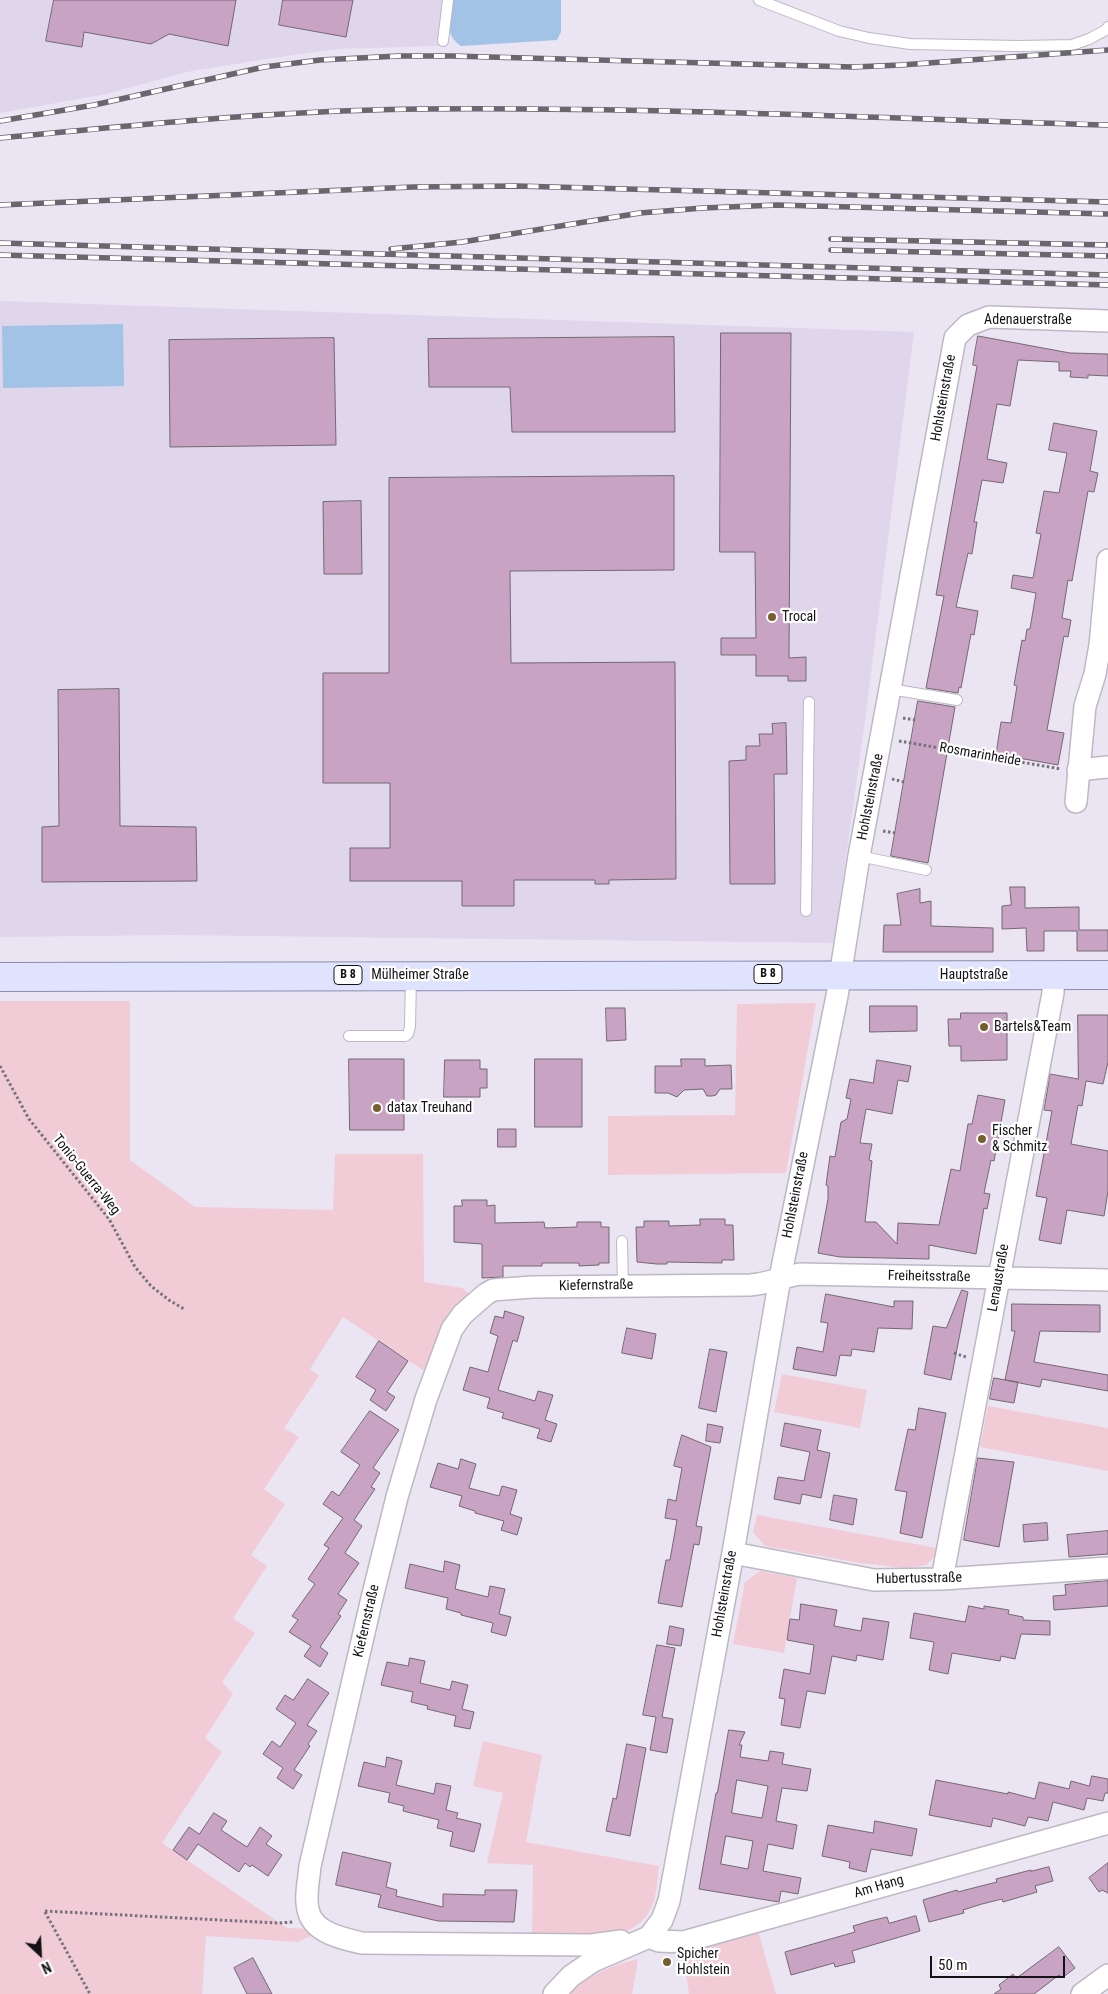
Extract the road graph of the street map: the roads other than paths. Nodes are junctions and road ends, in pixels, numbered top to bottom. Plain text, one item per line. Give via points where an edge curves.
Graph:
1 (448, 0) edge
2 (759, 0) edge
3 (1108, 27) edge
4 (442, 41) dead end
5 (1108, 322) edge
6 (955, 338) joint
7 (1108, 560) edge
8 (890, 689) junction
9 (957, 700) dead end
10 (809, 702) dead end
11 (1108, 768) edge
12 (1078, 770) junction
13 (1076, 802) dead end
14 (859, 856) junction
15 (926, 870) dead end
16 (806, 911) dead end
17 (839, 974) junction
18 (411, 975) junction
19 (1108, 975) edge
20 (1053, 976) junction
21 (0, 977) edge
22 (349, 1036) dead end
23 (622, 1241) dead end
24 (780, 1278) junction
25 (999, 1279) junction
26 (1108, 1280) edge
27 (623, 1286) junction
28 (733, 1553) junction
29 (1108, 1568) edge
30 (942, 1579) junction
31 (1108, 1824) edge
32 (649, 1937) junction
33 (1108, 1975) edge
34 (554, 1994) edge
35 (1082, 1994) edge

1 - 4 lane
2 - 3 lane via 839,31 910,44 1072,45
5 - 6 street, Adenauerstraße via 989,317 968,325
6 - 8 street, Hohlsteinstraße
7 - 12 street via 1100,645 1085,706
8 - 9 lane
8 - 14 street, Hohlsteinstraße
10 - 16 lane
11 - 12 street
12 - 13 street
14 - 15 lane
14 - 17 street, Hohlsteinstraße
17 - 18 main road, Mülheimer Straße / B 8
17 - 20 main road, Hauptstraße / B 8
17 - 24 street, Hohlsteinstraße
18 - 21 main road, Mülheimer Straße / B 8
18 - 22 lane via 408,1034
19 - 20 main road, Hauptstraße / B 8
20 - 25 street, Lenaustraße
23 - 27 lane
24 - 25 street, Freiheitsstraße via 800,1274
24 - 27 street, Kiefernstraße via 750,1285
24 - 28 street, Hohlsteinstraße
25 - 26 street, Freiheitsstraße
25 - 30 street, Lenaustraße
27 - 32 street, Kiefernstraße via 493,1290 463,1314 452,1329 426,1399 402,1479 372,1598 310,1866 308,1913 325,1931 362,1943 591,1945
28 - 30 street, Hubertusstraße via 874,1580
28 - 32 street, Hohlsteinstraße via 669,1901 662,1920
29 - 30 street, Hubertusstraße
31 - 32 street, Am Hang via 683,1942 659,1941
32 - 34 street via 593,1961 571,1976
33 - 35 street

